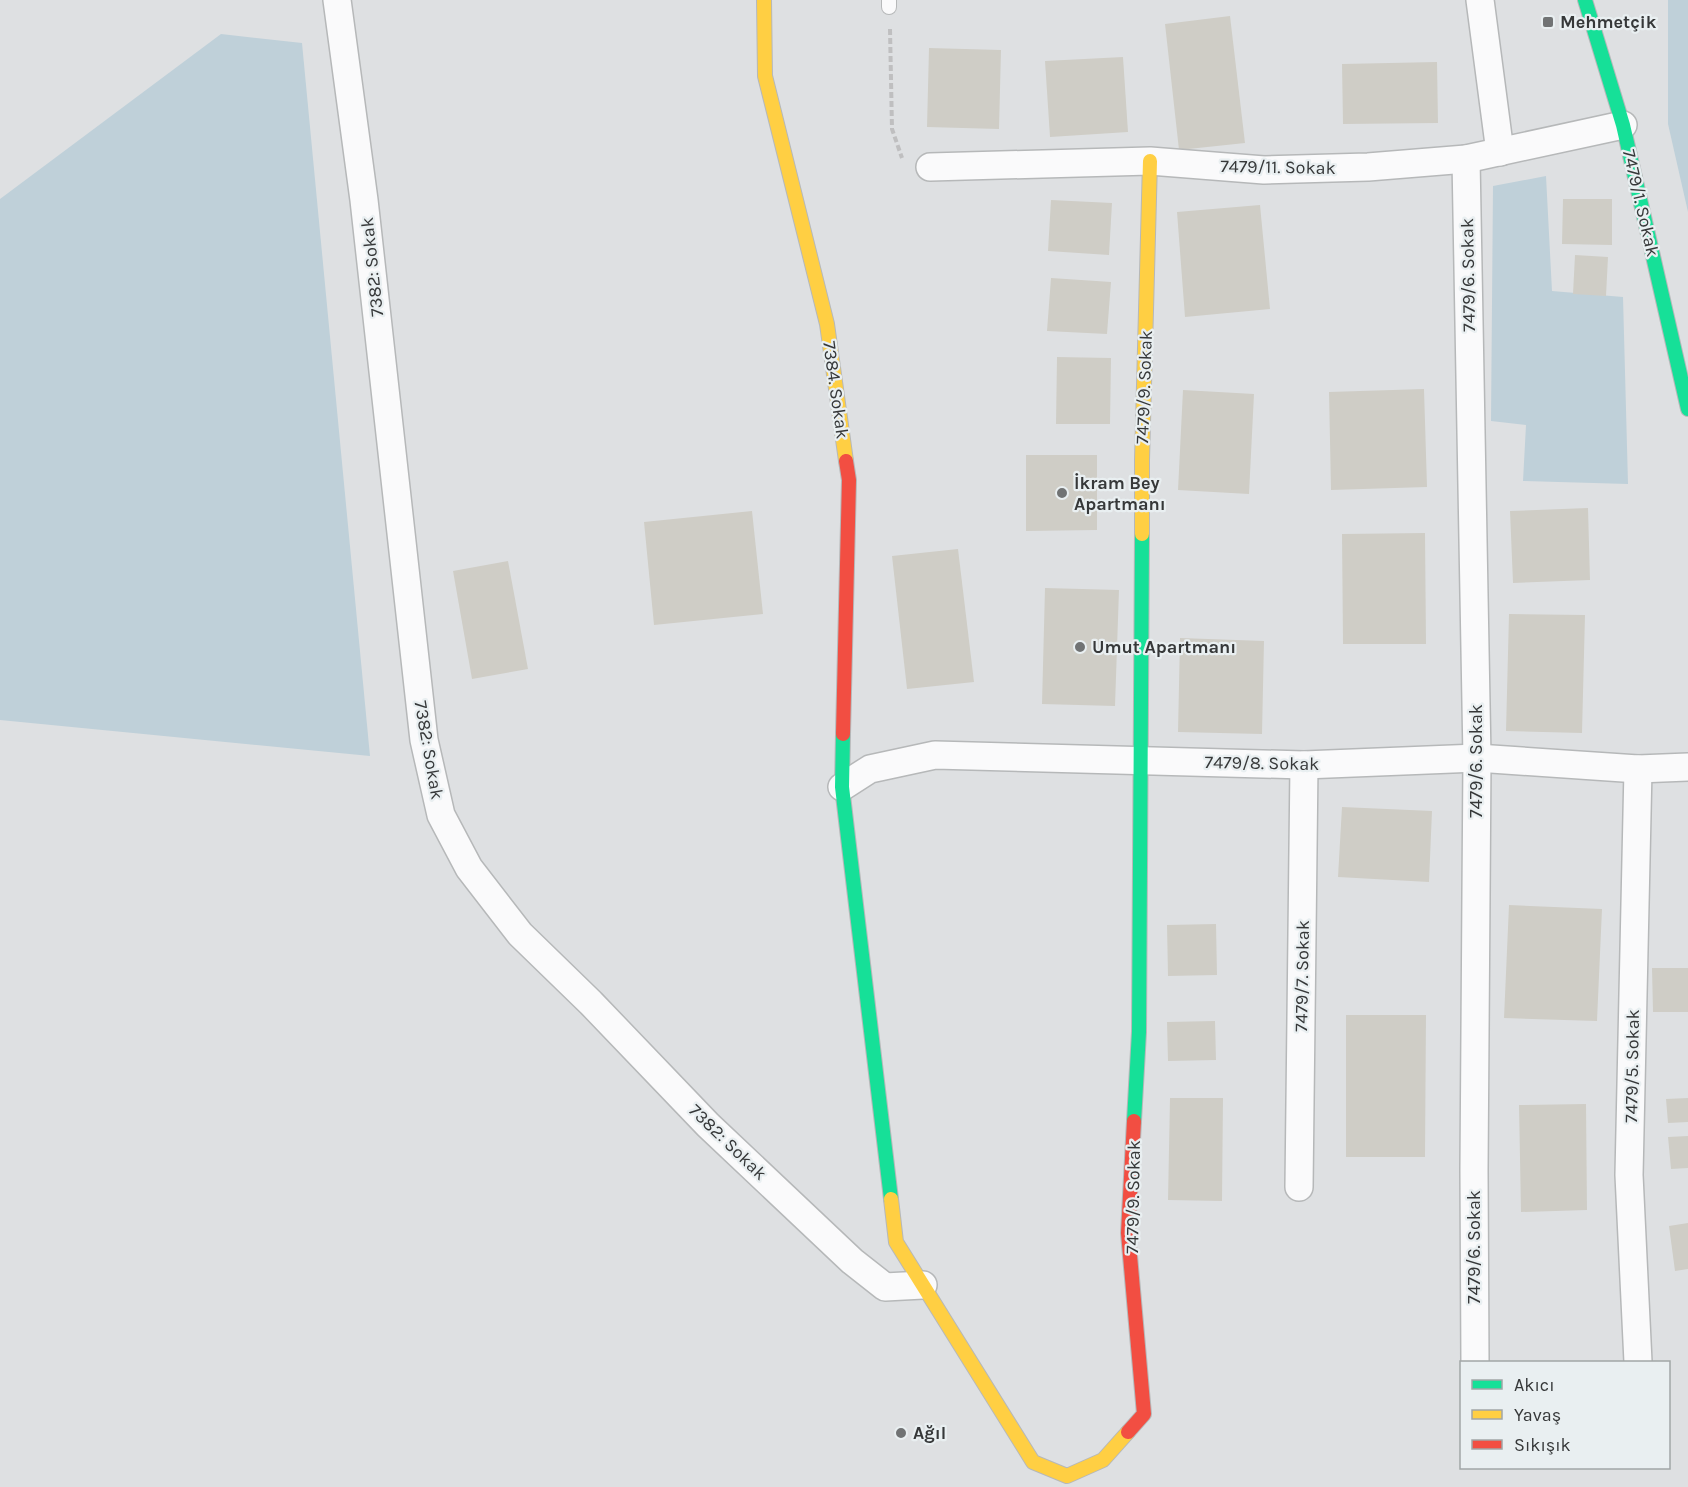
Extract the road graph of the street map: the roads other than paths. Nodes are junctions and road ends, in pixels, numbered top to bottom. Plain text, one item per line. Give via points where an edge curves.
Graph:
1 (337, 0) edge
2 (764, 0) edge
3 (1480, 0) edge
4 (1585, 0) edge
5 (1623, 125) junction
6 (1500, 152) junction
7 (1466, 159) junction
8 (1150, 161) junction
9 (930, 167) road end
10 (1688, 409) edge
11 (1477, 758) junction
12 (1141, 760) junction
13 (1304, 765) junction
14 (1688, 767) edge
15 (1638, 769) junction
16 (842, 787) junction
17 (1299, 1187) dead end
18 (922, 1285) junction
19 (1475, 1361) edge
20 (1638, 1361) edge

1 - 18 street, 7382: Sokak via 364,200 425,743 441,815 469,867 520,934 708,1125 852,1261 885,1287
2 - 16 street, 7384. Sokak via 765,76 827,324 849,480
3 - 6 street
4 - 5 street, 7479/1. Sokak
5 - 6 street, 7479/11. Sokak
5 - 10 street, 7479/1. Sokak
6 - 7 street, 7479/11. Sokak
7 - 8 street, 7479/11. Sokak via 1264,170
7 - 11 street, 7479/6. Sokak
8 - 9 street, 7479/11. Sokak
8 - 12 street, 7479/9. Sokak via 1142,460
11 - 13 street, 7479/8. Sokak
11 - 15 street, 7479/8. Sokak
11 - 19 street, 7479/6. Sokak
12 - 13 street, 7479/8. Sokak
12 - 16 street, 7479/8. Sokak via 935,755 870,768
12 - 18 street, 7479/9. Sokak via 1139,1032 1128,1233 1144,1414 1103,1460 1066,1476 1033,1462
13 - 17 street, 7479/7. Sokak
14 - 15 street, 7479/8. Sokak
15 - 20 street, 7479/5. Sokak via 1629,1175
16 - 18 street, 7479/9. Sokak via 896,1242

